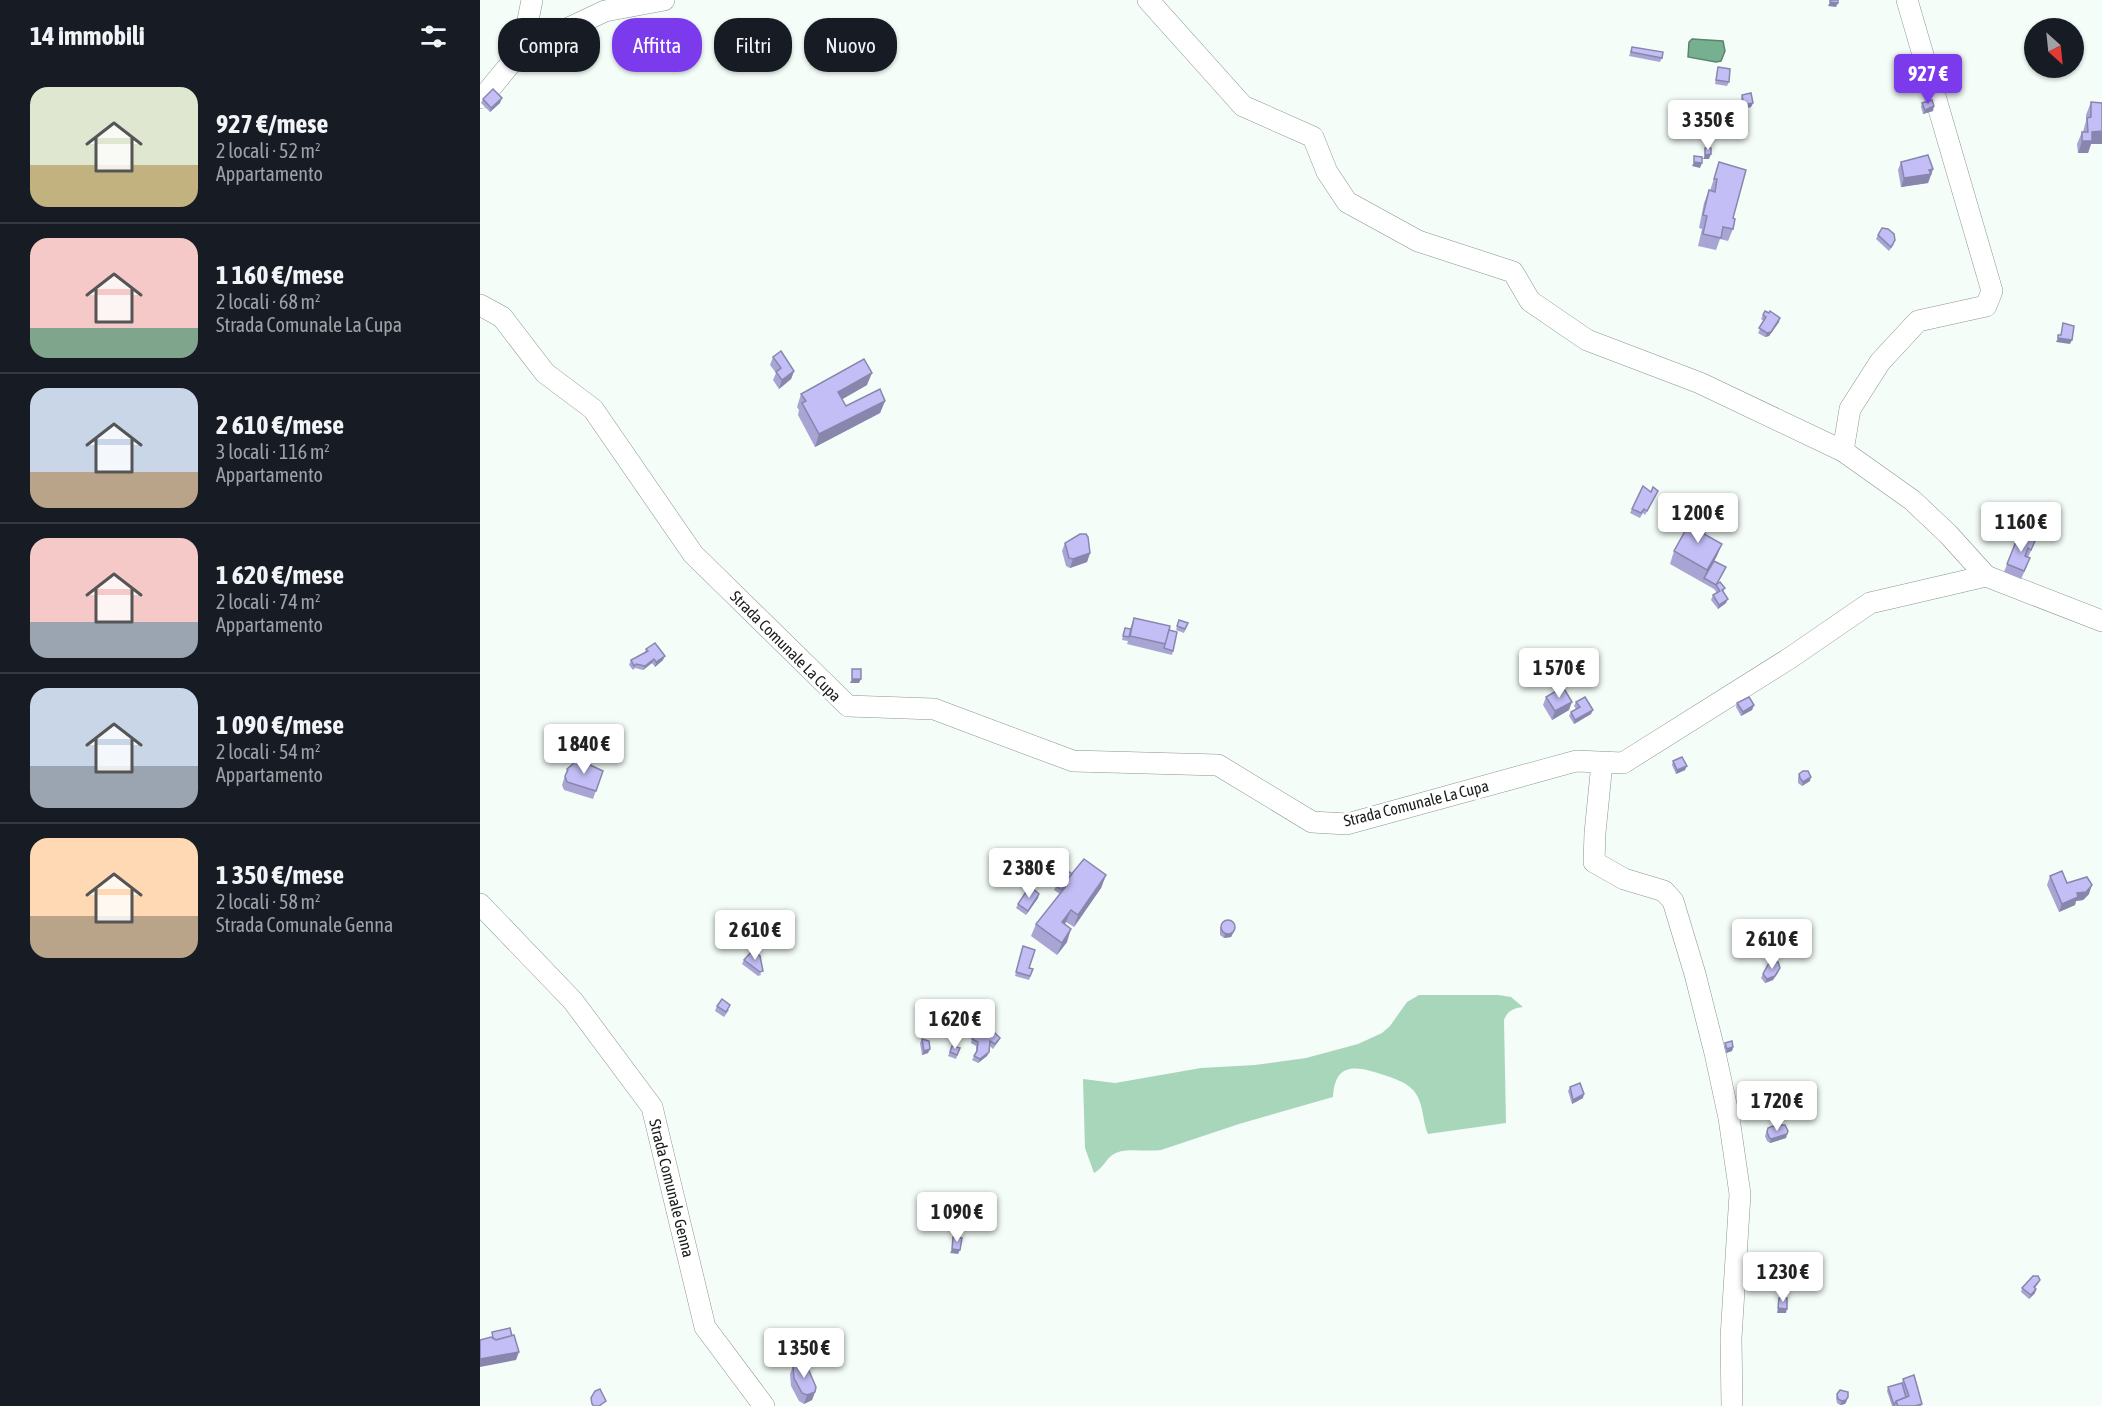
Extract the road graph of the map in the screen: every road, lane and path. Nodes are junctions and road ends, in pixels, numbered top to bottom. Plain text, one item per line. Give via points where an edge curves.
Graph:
1 (532, 0) edge
2 (664, 0) edge
3 (1148, 0) edge
4 (1907, 0) edge
5 (528, 18) edge
6 (589, 18) edge
7 (504, 72) edge
8 (480, 98) edge
9 (480, 305) edge
10 (1843, 450) junction
11 (1986, 576) junction
12 (2102, 621) edge
13 (1602, 763) junction
14 (480, 904) edge
15 (764, 1406) edge
16 (1732, 1406) edge

1 - 5 street
2 - 6 street via 604,11
3 - 10 street via 1243,106 1313,137 1327,172 1347,202 1418,241 1513,272 1530,301 1587,340 1700,383
4 - 10 street via 1992,291 1986,306 1918,321 1880,362 1850,409
7 - 8 street
9 - 13 street, Strada Comunale La Cupa via 502,317 544,373 593,409 693,554 848,706 934,709 1073,761 1218,765 1312,822 1347,824 1576,761
10 - 11 street via 1912,500
11 - 12 street
11 - 13 street, Strada Comunale La Cupa via 1870,603 1623,763
13 - 16 street via 1594,862 1624,879 1664,891 1673,901 1698,985 1729,1118 1740,1194 1731,1338
14 - 15 street, Strada Comunale Genna via 573,1001 652,1107 705,1327

